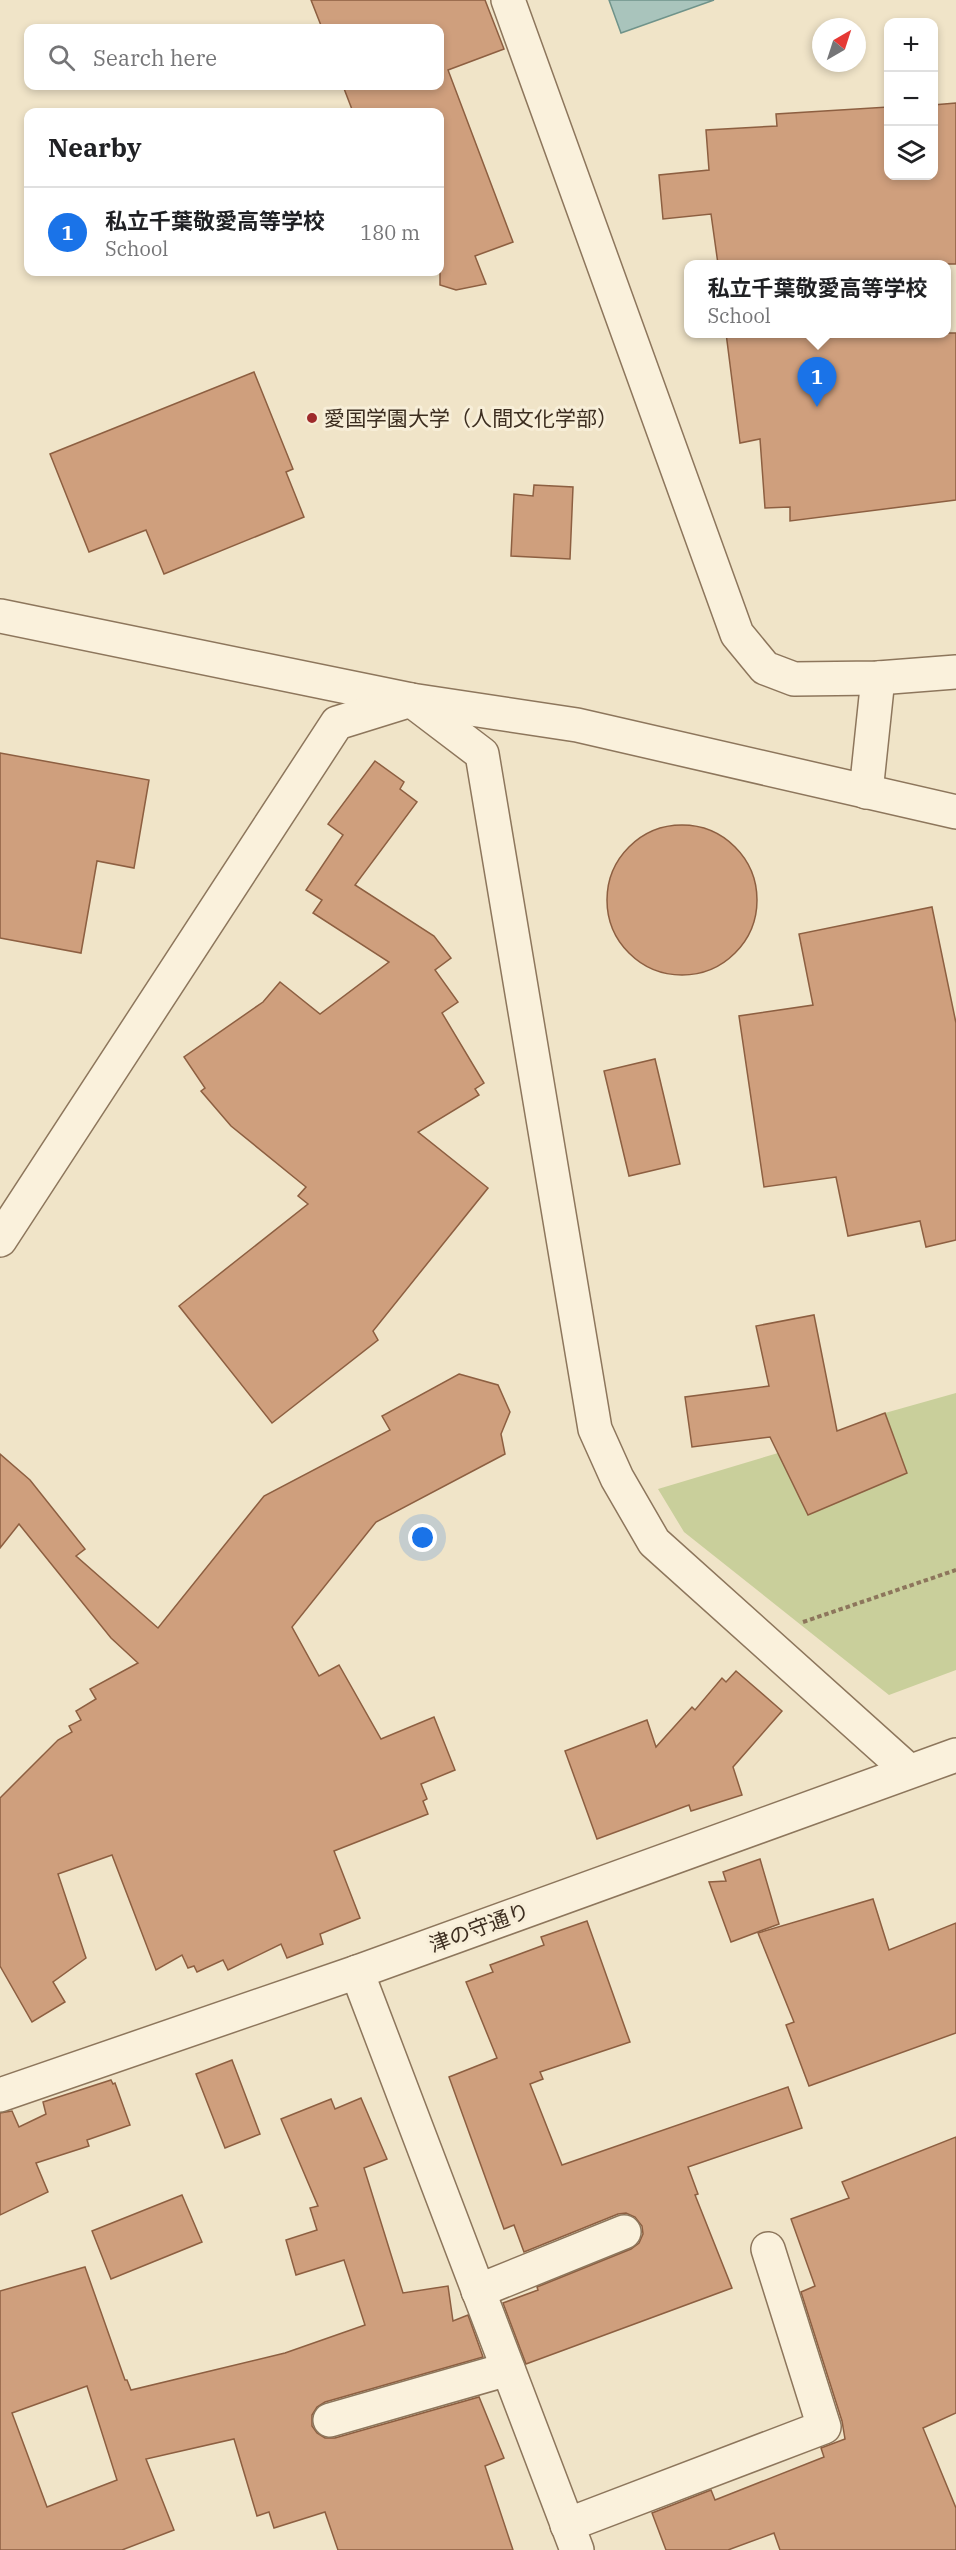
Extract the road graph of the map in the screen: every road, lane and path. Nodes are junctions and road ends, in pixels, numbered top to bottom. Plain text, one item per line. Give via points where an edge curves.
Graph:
1 (508, 0) edge
2 (0, 616) edge
3 (956, 672) edge
4 (878, 678) junction
5 (411, 699) junction
6 (866, 792) junction
7 (956, 812) edge
8 (0, 1240) edge
9 (956, 1570) edge
10 (760, 1637) junction
11 (956, 1755) edge
12 (909, 1772) junction
13 (357, 1972) junction
14 (0, 2095) edge
15 (624, 2232) dead end
16 (768, 2249) dead end
17 (478, 2291) junction
18 (508, 2369) junction
19 (330, 2420) dead end
20 (572, 2537) edge

1 - 4 street via 737,634 765,668 794,679
2 - 5 street
3 - 4 street
4 - 6 street
5 - 6 street via 577,726
5 - 8 street via 338,723
5 - 10 street via 482,754 595,1429 617,1478 654,1542
6 - 7 street
9 - 10 path
10 - 12 street
11 - 12 street, 津の守通り
12 - 13 street, 津の守通り
13 - 14 street, 津の守通り
13 - 17 street
15 - 17 street
16 - 20 street via 824,2427
17 - 18 street
18 - 19 street
18 - 20 street

